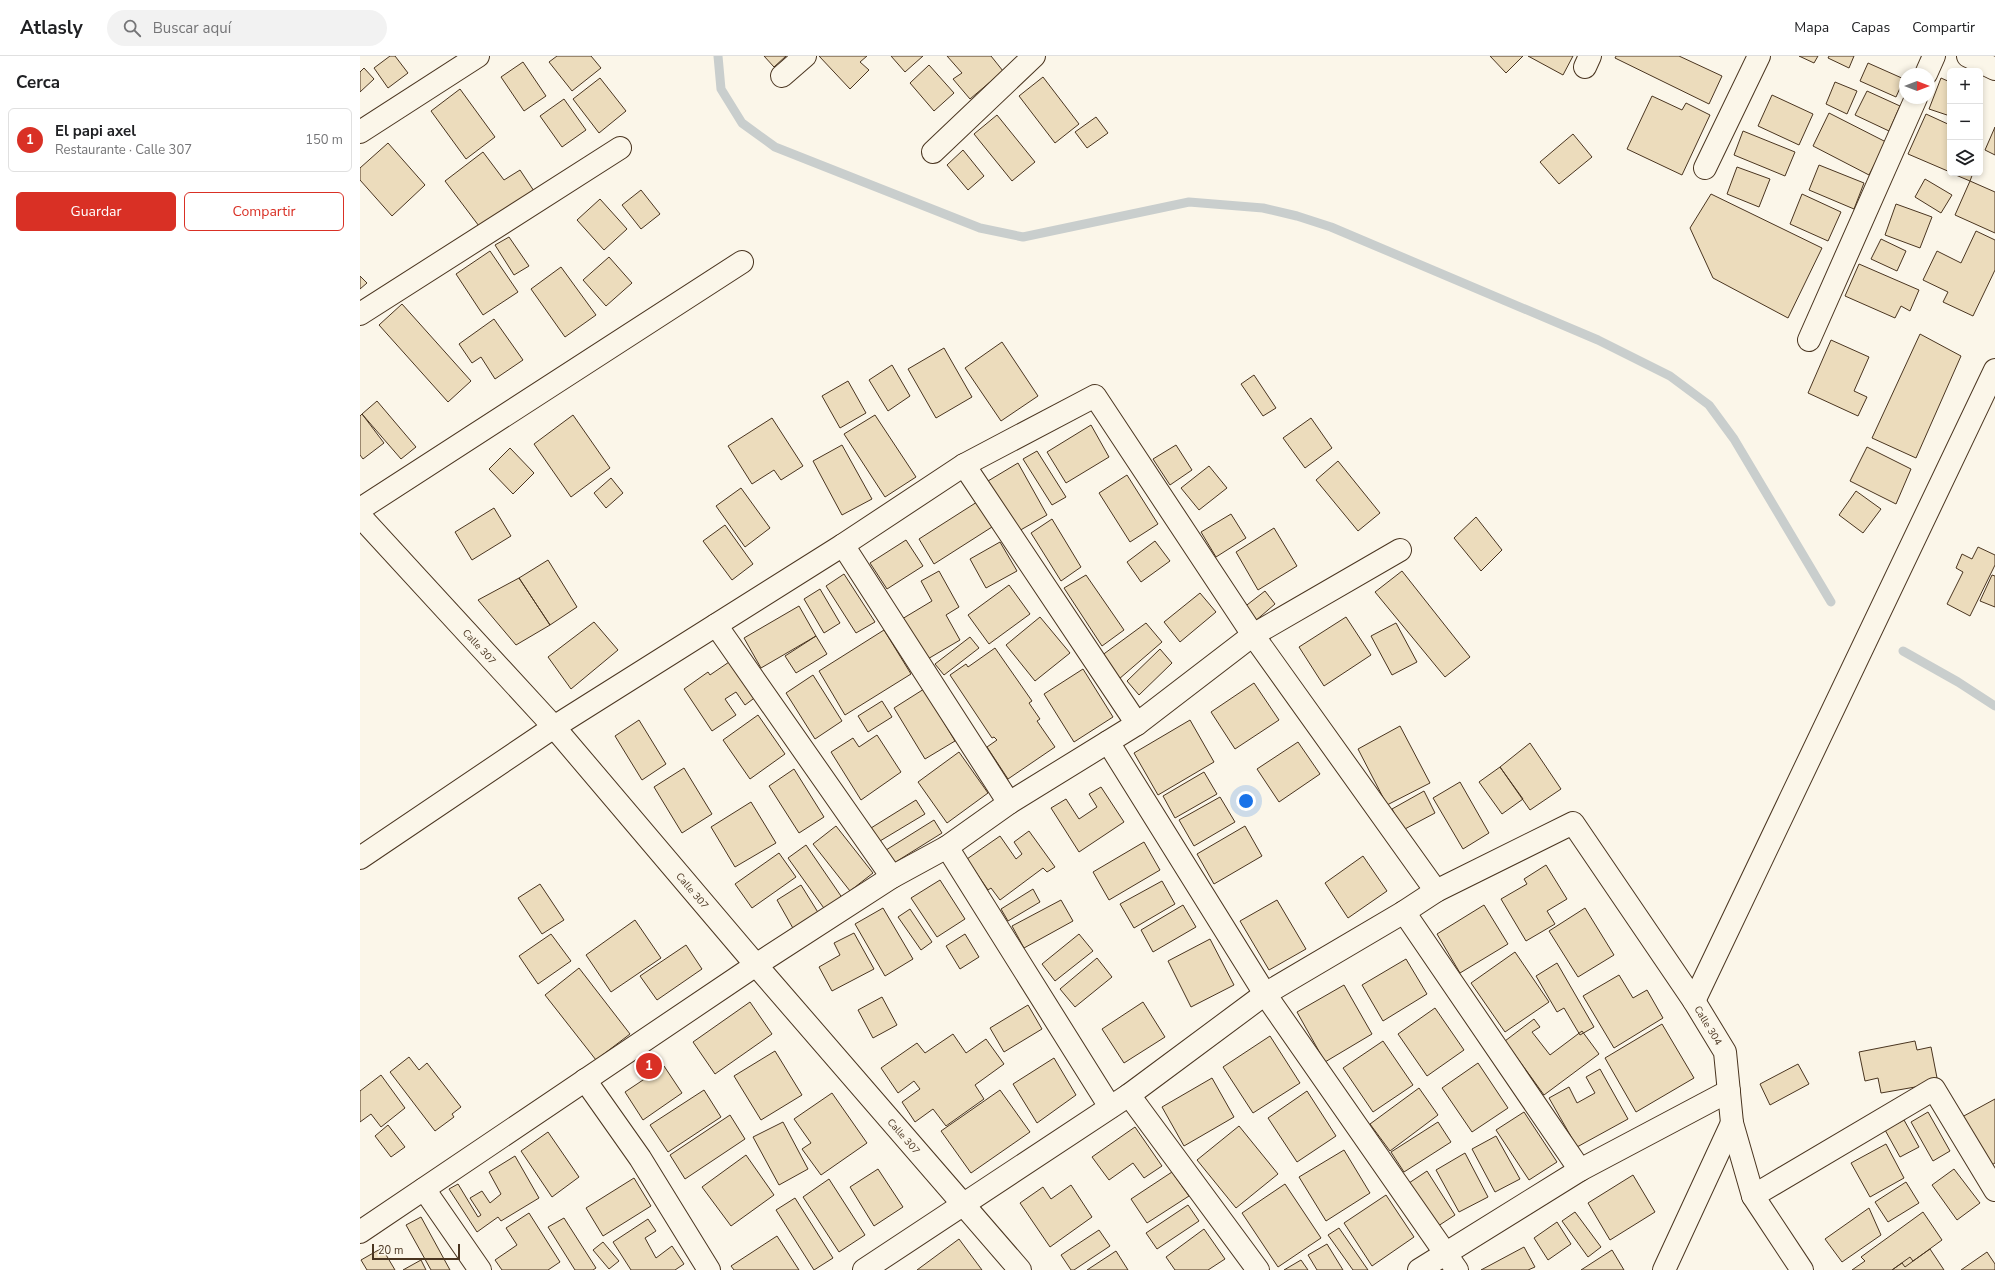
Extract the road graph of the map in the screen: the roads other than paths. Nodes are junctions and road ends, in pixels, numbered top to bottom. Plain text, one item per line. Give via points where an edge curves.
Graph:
1 (478, 56) edge
2 (805, 56) edge
3 (1034, 56) edge
4 (1759, 56) edge
5 (1934, 56) edge
6 (1971, 57) edge
7 (1929, 68) edge
8 (1995, 69) edge
9 (782, 76) dead end
10 (1913, 104) edge
11 (360, 132) edge
12 (620, 148) dead end
13 (933, 152) dead end
14 (1704, 168) dead end
15 (742, 262) dead end
16 (360, 314) edge
17 (1809, 340) dead end
18 (1993, 381) edge
19 (964, 465) junction
20 (360, 509) edge
21 (360, 516) edge
22 (843, 545) junction
23 (1400, 550) dead end
24 (716, 625) junction
25 (1253, 635) junction
26 (1137, 724) junction
27 (554, 727) junction
28 (1108, 742) junction
29 (1009, 803) junction
30 (946, 847) junction
31 (360, 858) edge
32 (892, 877) junction
33 (1436, 891) junction
34 (1404, 912) junction
35 (756, 965) junction
36 (1265, 994) junction
37 (1694, 1001) junction
38 (586, 1080) junction
39 (1729, 1091) junction
40 (1129, 1095) junction
41 (1110, 1107) junction
42 (1732, 1123) junction
43 (1580, 1170) junction
44 (424, 1189) junction
45 (1995, 1190) edge
46 (1753, 1196) junction
47 (964, 1205) junction
48 (360, 1232) edge
49 (1451, 1262) edge
50 (480, 1270) edge
51 (709, 1270) edge
52 (864, 1270) edge
53 (1020, 1270) edge
54 (1258, 1270) edge
55 (1419, 1270) edge
56 (1664, 1270) edge
57 (1802, 1270) edge

1 - 11 street
2 - 9 street
3 - 13 street
4 - 14 street
5 - 7 street
6 - 8 street
10 - 17 street
12 - 16 street
15 - 20 street
18 - 37 street
19 - 22 street
19 - 25 street via 1095,396
19 - 26 street
21 - 27 street, Calle 307
22 - 24 street
22 - 29 street
23 - 25 street
24 - 27 street
24 - 32 street
25 - 26 street
25 - 33 street
26 - 28 street
27 - 31 street
27 - 35 street, Calle 307
28 - 29 street
28 - 36 street
29 - 30 street
30 - 32 street
30 - 41 street
32 - 35 street
33 - 34 street
33 - 37 street, Calle 304 via 1573,823
34 - 36 street
34 - 43 street
35 - 38 street
35 - 47 street, Calle 307
36 - 40 street
36 - 49 street
37 - 39 street, Calle 304 via 1725,1052
38 - 44 street
38 - 51 street via 640,1158
39 - 42 street, Calle 304
39 - 43 street
40 - 41 street
40 - 54 street
41 - 47 street
42 - 46 street, Calle 304
42 - 56 street
43 - 49 street
44 - 48 street
44 - 50 street
45 - 46 street via 1934,1089
46 - 57 street, Calle 304
47 - 52 street
47 - 53 street, Calle 307
49 - 55 street

